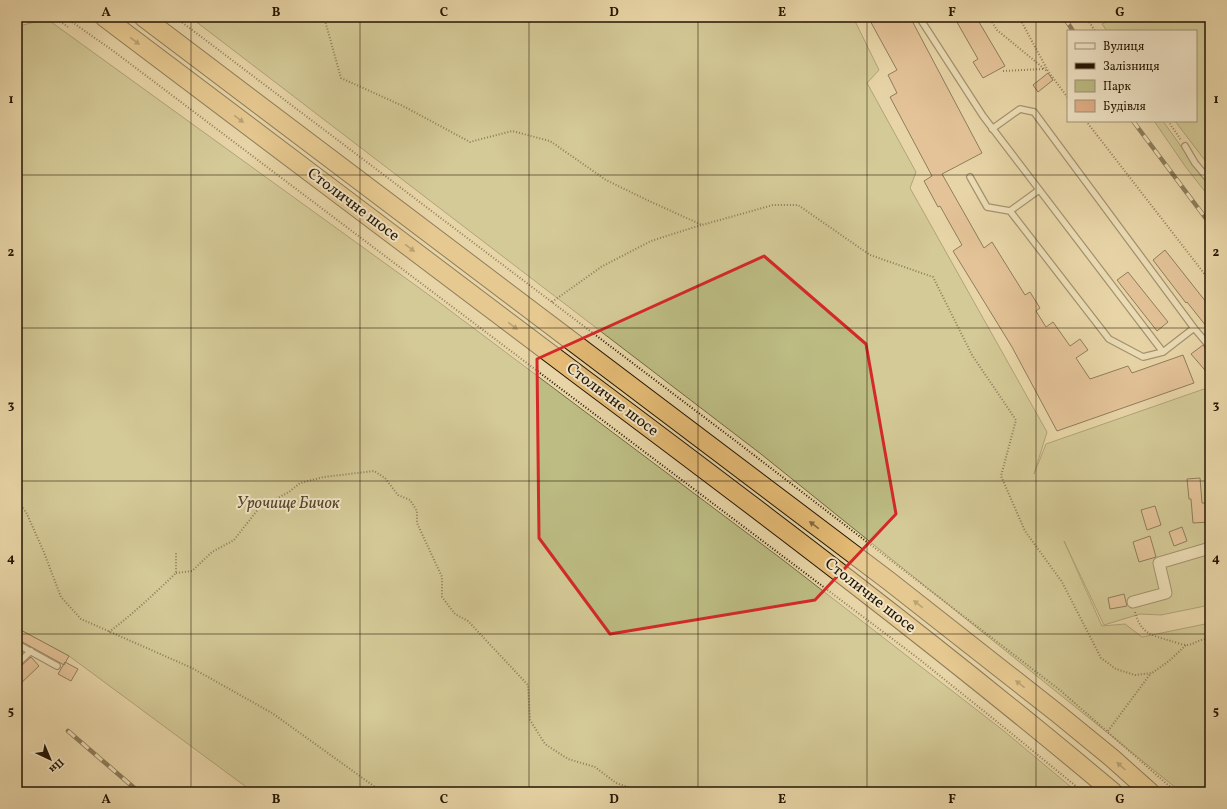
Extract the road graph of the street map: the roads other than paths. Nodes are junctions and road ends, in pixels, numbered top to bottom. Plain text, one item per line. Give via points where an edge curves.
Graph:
1 (104, 17) edge
2 (143, 17) edge
3 (919, 17) edge
4 (992, 129) junction
5 (1185, 146) road end
6 (970, 177) dead end
7 (1210, 181) edge
8 (1039, 190) junction
9 (1010, 211) junction
10 (1194, 328) junction
11 (1210, 347) edge
12 (1163, 352) junction
13 (1210, 548) edge
14 (1132, 602) road end
15 (17, 644) edge
16 (31, 651) junction
17 (17, 664) edge
18 (57, 666) dead end
19 (1113, 792) edge
20 (1150, 792) edge

1 -> 19 highway, Столичне шосе via 873,598
20 -> 2 highway, Столичне шосе via 1063,718 889,581
3 - 4 lane
4 - 8 lane
4 - 10 lane via 1020,109 1034,112
5 - 7 lane
6 - 9 lane via 987,207
8 - 9 lane
8 - 12 lane
9 - 12 lane via 1109,339 1143,358
10 - 11 lane
10 - 12 lane
13 - 14 street via 1158,563 1166,593
15 - 16 lane
16 - 17 lane
16 - 18 lane

